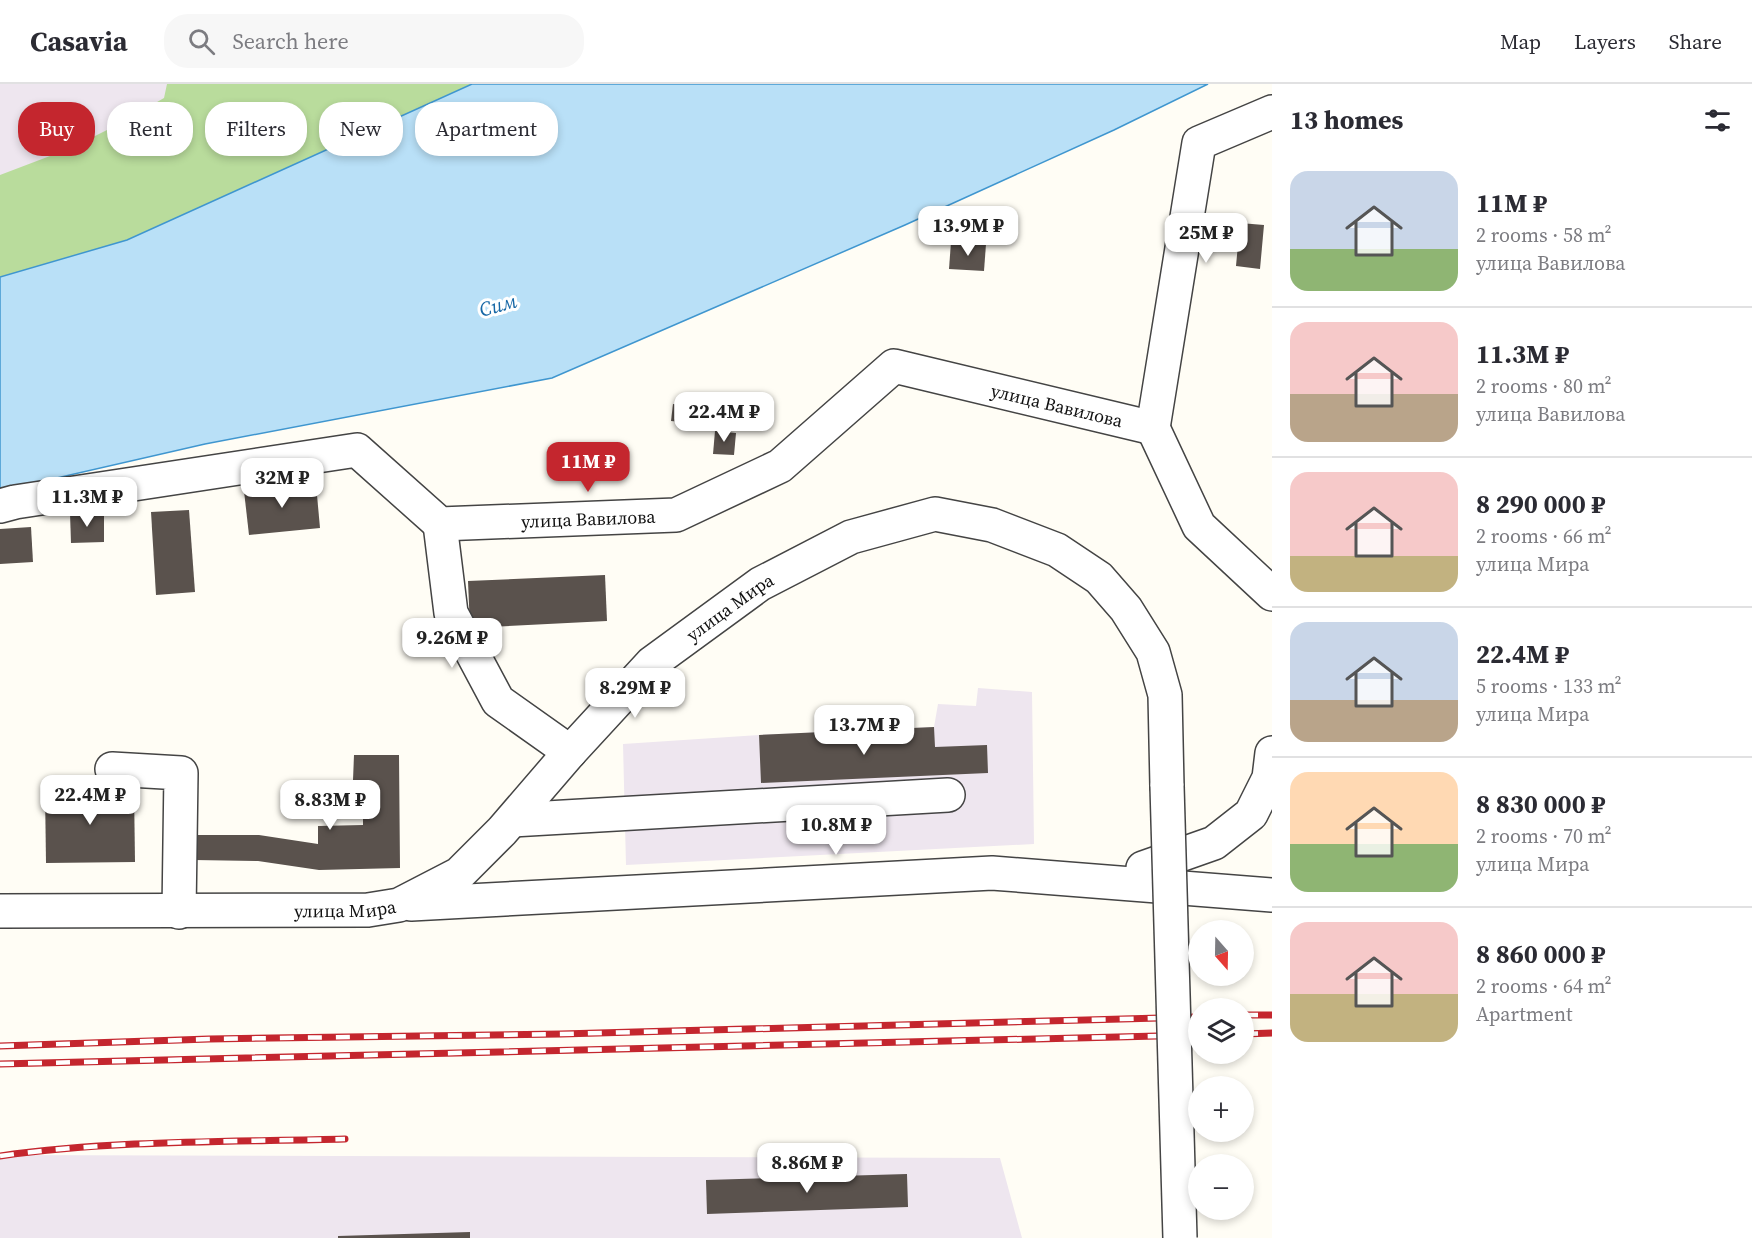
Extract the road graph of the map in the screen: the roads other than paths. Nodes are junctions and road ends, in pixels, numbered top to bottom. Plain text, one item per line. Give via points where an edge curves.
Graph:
1 (1272, 112) edge
2 (1153, 428) junction
3 (0, 506) edge
4 (440, 524) junction
5 (1272, 594) edge
6 (570, 752) junction
7 (1272, 753) edge
8 (112, 769) dead end
9 (948, 795) dead end
10 (512, 820) junction
11 (1102, 882) junction
12 (1272, 895) edge
13 (399, 905) junction
14 (0, 911) edge
15 (179, 912) junction
16 (1180, 1238) edge

1 - 2 street via 1199,143
2 - 4 street, улица Вавилова via 894,366 780,466 675,515
2 - 5 street via 1199,526
3 - 4 street via 357,450
4 - 6 street via 451,613 498,701
6 - 10 street, улица Мира
6 - 16 street, улица Мира, bridge via 652,663 760,584 851,537 935,514 992,525 1057,550 1099,578 1126,609 1153,652 1165,695
7 - 11 street via 1269,778 1251,814 1214,843
8 - 15 street via 181,773
9 - 10 street
10 - 13 street, улица Мира via 459,874
11 - 12 street
11 - 13 street via 992,873
13 - 15 street, улица Мира via 368,910
14 - 15 street, улица Мира

